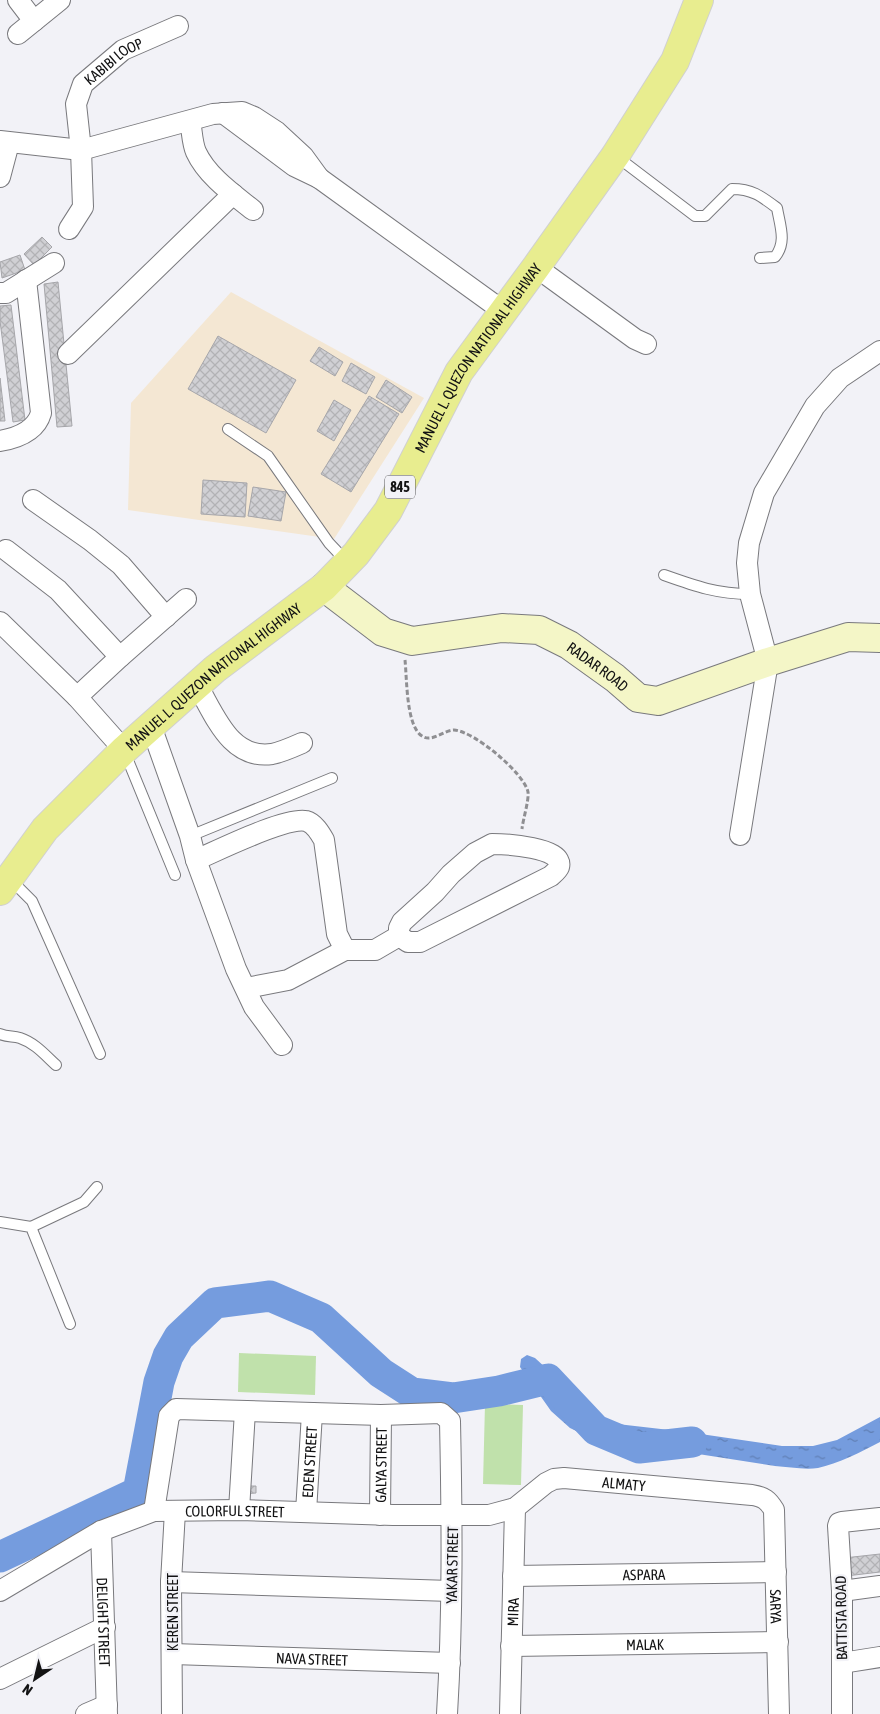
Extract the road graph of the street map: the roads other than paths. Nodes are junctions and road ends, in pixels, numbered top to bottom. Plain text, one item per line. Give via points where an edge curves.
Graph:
1 (18, 0) edge
2 (60, 0) edge
3 (698, 0) edge
4 (34, 21) junction
5 (178, 26) dead end
6 (18, 34) dead end
7 (190, 121) junction
8 (4, 142) edge
9 (81, 150) junction
10 (615, 156) junction
11 (0, 177) edge
12 (233, 194) junction
13 (253, 210) dead end
14 (69, 229) dead end
15 (760, 258) dead end
16 (54, 263) dead end
17 (536, 267) junction
18 (26, 280) junction
19 (0, 293) edge
20 (503, 311) junction
21 (646, 344) dead end
22 (880, 351) edge
23 (68, 354) dead end
24 (228, 429) dead end
25 (0, 441) edge
26 (32, 500) dead end
27 (6, 550) dead end
28 (348, 563) junction
29 (664, 575) dead end
30 (324, 587) junction
31 (750, 594) junction
32 (186, 599) dead end
33 (166, 617) junction
34 (3, 627) edge
35 (880, 638) edge
36 (120, 657) junction
37 (768, 662) junction
38 (197, 685) junction
39 (77, 698) junction
40 (151, 726) junction
41 (302, 744) dead end
42 (124, 750) junction
43 (332, 778) dead end
44 (740, 835) dead end
45 (190, 836) junction
46 (196, 860) junction
47 (175, 875) dead end
48 (3, 880) edge
49 (399, 936) junction
50 (345, 950) junction
51 (246, 988) junction
52 (0, 1034) edge
53 (282, 1045) dead end
54 (100, 1054) dead end
55 (56, 1065) dead end
56 (97, 1187) dead end
57 (0, 1222) edge
58 (31, 1227) junction
59 (70, 1324) dead end
60 (245, 1411) junction
61 (312, 1413) junction
62 (381, 1415) junction
63 (768, 1500) joint
64 (514, 1508) junction
65 (176, 1510) junction
66 (239, 1510) junction
67 (154, 1511) junction
68 (306, 1512) junction
69 (452, 1514) junction
70 (380, 1515) junction
71 (489, 1515) joint
72 (880, 1518) edge
73 (101, 1531) junction
74 (776, 1572) junction
75 (513, 1576) junction
76 (171, 1582) junction
77 (880, 1586) edge
78 (0, 1591) edge
79 (451, 1591) junction
80 (842, 1591) junction
81 (105, 1627) junction
82 (778, 1642) junction
83 (511, 1646) junction
84 (173, 1654) junction
85 (880, 1657) edge
86 (450, 1663) junction
87 (842, 1663) junction
88 (0, 1678) edge
89 (107, 1709) edge
90 (86, 1714) edge
91 (172, 1714) edge
92 (447, 1714) edge
93 (510, 1714) edge
94 (779, 1714) edge
95 (842, 1714) edge

1 - 4 street
2 - 4 street
3 - 10 main road, MANUEL L. QUEZON NATIONAL HIGHWAY / 845 via 675,61
4 - 6 street
5 - 9 street, KABIBI LOOP via 123,50 83,84 76,104
7 - 9 street
7 - 12 street via 196,151 210,172
7 - 20 street via 223,113
8 - 9 street
8 - 11 street
9 - 14 street, KABIBI LOOP via 83,207
10 - 15 lane via 695,216 705,216 732,189 746,189 763,197 777,208 782,238 781,249 775,257
10 - 17 main road, MANUEL L. QUEZON NATIONAL HIGHWAY / 845
12 - 13 street
12 - 23 street
16 - 18 street
17 - 20 main road, MANUEL L. QUEZON NATIONAL HIGHWAY / 845
17 - 21 street
18 - 19 street via 6,293
18 - 25 street via 41,413 32,429
20 - 28 main road, MANUEL L. QUEZON NATIONAL HIGHWAY / 845 via 459,372 388,511
22 - 31 street via 840,378 815,406 764,493 749,543
24 - 28 lane via 268,456 329,543
26 - 33 street via 121,565
27 - 36 street via 58,590
28 - 30 main road, MANUEL L. QUEZON NATIONAL HIGHWAY / 845
29 - 31 lane via 729,594
30 - 37 street, RADAR ROAD via 383,632 412,642 502,628 539,630 569,645 638,698 658,701
30 - 38 main road, MANUEL L. QUEZON NATIONAL HIGHWAY / 845
31 - 37 street
32 - 33 street
33 - 36 street
34 - 39 street
35 - 37 street, RADAR ROAD via 848,637
36 - 39 street
37 - 44 street
38 - 40 main road, MANUEL L. QUEZON NATIONAL HIGHWAY / 845
38 - 41 street via 228,738 238,747 255,754 273,754
39 - 42 street
40 - 42 main road, MANUEL L. QUEZON NATIONAL HIGHWAY / 845
40 - 45 street
42 - 47 lane
42 - 48 main road, MANUEL L. QUEZON NATIONAL HIGHWAY / 845 via 44,829
43 - 45 lane
45 - 46 street
46 - 50 street via 293,820 308,821 319,830 324,840 337,934
46 - 51 street via 236,970
48 - 54 lane via 32,901
49 - 49 street via 408,942 420,942 551,876 559,862 556,857 533,847 492,844 475,853 402,922
49 - 50 street via 375,950
50 - 51 street via 288,980
51 - 53 street via 254,1007
52 - 55 lane via 18,1037 34,1045
56 - 58 lane via 84,1202
57 - 58 lane
58 - 59 lane
60 - 61 street
60 - 66 street
60 - 67 street via 176,1409 169,1416
61 - 62 street
61 - 68 street, EDEN STREET
62 - 69 street, YAKAR STREET via 441,1413 450,1421
62 - 70 street, GALYA STREET
63 - 64 street, ALMATY via 752,1495 564,1478 546,1483
63 - 74 street, SARYA via 774,1510
64 - 71 street, ALMATY
64 - 75 street, MIRA
65 - 66 street, COLORFUL STREET
65 - 67 street, COLORFUL STREET
65 - 76 street, KEREN STREET
66 - 68 street, COLORFUL STREET
67 - 73 street, COLORFUL STREET
68 - 70 street, COLORFUL STREET
69 - 70 street, COLORFUL STREET
69 - 71 street, COLORFUL STREET
69 - 79 street, YAKAR STREET
72 - 80 street, BATTISTA ROAD via 840,1523 838,1526
73 - 78 street, COLORFUL STREET
73 - 81 street, DELIGHT STREET
74 - 75 street, ASPARA
74 - 82 street, SARYA
75 - 83 street, MIRA
76 - 79 street
76 - 84 street, KEREN STREET
77 - 80 street
79 - 86 street, YAKAR STREET
80 - 87 street, BATTISTA ROAD
81 - 88 street
81 - 89 street, DELIGHT STREET
82 - 83 street, MALAK
82 - 94 street, SARYA
83 - 93 street, MIRA
84 - 86 street, NAVA STREET
84 - 91 street, KEREN STREET
85 - 87 street
86 - 92 street, YAKAR STREET
87 - 95 street, BATTISTA ROAD
89 - 90 street

